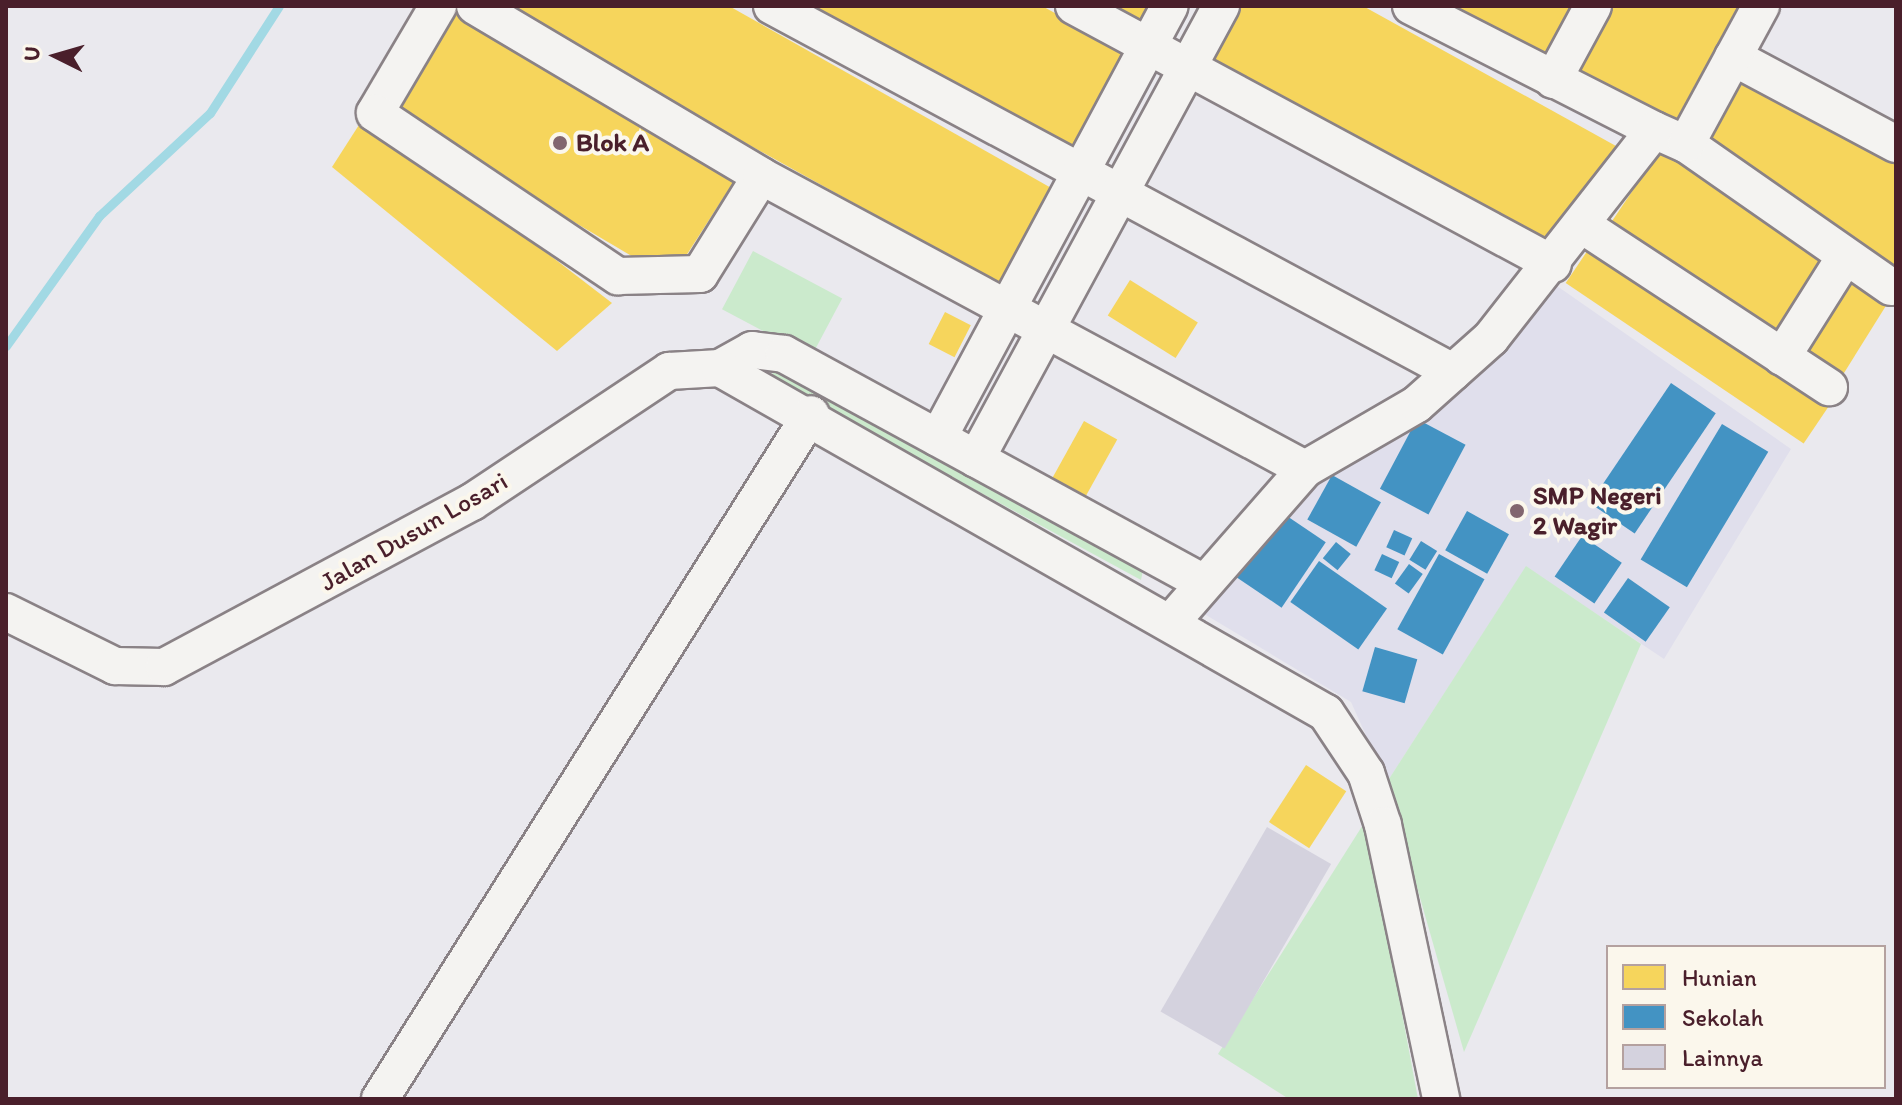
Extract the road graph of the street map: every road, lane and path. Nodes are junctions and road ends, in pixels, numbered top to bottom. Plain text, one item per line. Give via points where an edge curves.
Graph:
1 (438, 6) edge
2 (475, 6) edge
3 (772, 6) edge
4 (1074, 6) edge
5 (1170, 6) edge
6 (1221, 6) edge
7 (1593, 6) edge
8 (1761, 6) edge
9 (1423, 9) edge
10 (1148, 46) junction
11 (1733, 57) junction
12 (1188, 67) junction
13 (1553, 80) junction
14 (1670, 137) junction
15 (1896, 144) edge
16 (1082, 170) junction
17 (761, 176) junction
18 (1122, 192) junction
19 (1585, 227) junction
20 (1845, 257) junction
21 (1553, 264) junction
22 (1891, 287) dead end
23 (1008, 308) junction
24 (1048, 330) junction
25 (1782, 357) junction
26 (720, 368) junction
27 (1453, 372) junction
28 (1829, 387) dead end
29 (811, 414) junction
30 (938, 438) junction
31 (976, 459) junction
32 (1305, 469) junction
33 (1202, 582) junction
34 (6, 612) edge
35 (1172, 621) junction
36 (380, 1099) edge
37 (1441, 1099) edge

1 - 17 street via 375,113 618,276 700,274
2 - 17 street
3 - 16 street
4 - 10 street
5 - 10 street
6 - 12 street
7 - 13 street
8 - 11 street
9 - 13 street
10 - 12 street
10 - 16 street
11 - 14 street
11 - 15 street
12 - 18 street
12 - 21 street
13 - 14 street
14 - 19 street
14 - 20 street
16 - 18 street
16 - 23 street
17 - 23 street
18 - 24 street
18 - 27 street
19 - 21 street
19 - 25 street
20 - 22 street
20 - 25 street
21 - 27 street
23 - 24 street
23 - 30 street
24 - 31 street
24 - 32 street
25 - 28 street
26 - 29 street
26 - 30 street via 752,350 784,354
26 - 34 street, Jalan Dusun Losari via 669,371 472,502 164,667 115,666
27 - 32 street via 1417,404
29 - 35 street
29 - 36 street
30 - 31 street
31 - 33 street
32 - 33 street
33 - 35 street
35 - 37 street via 1326,713 1355,751 1383,825

